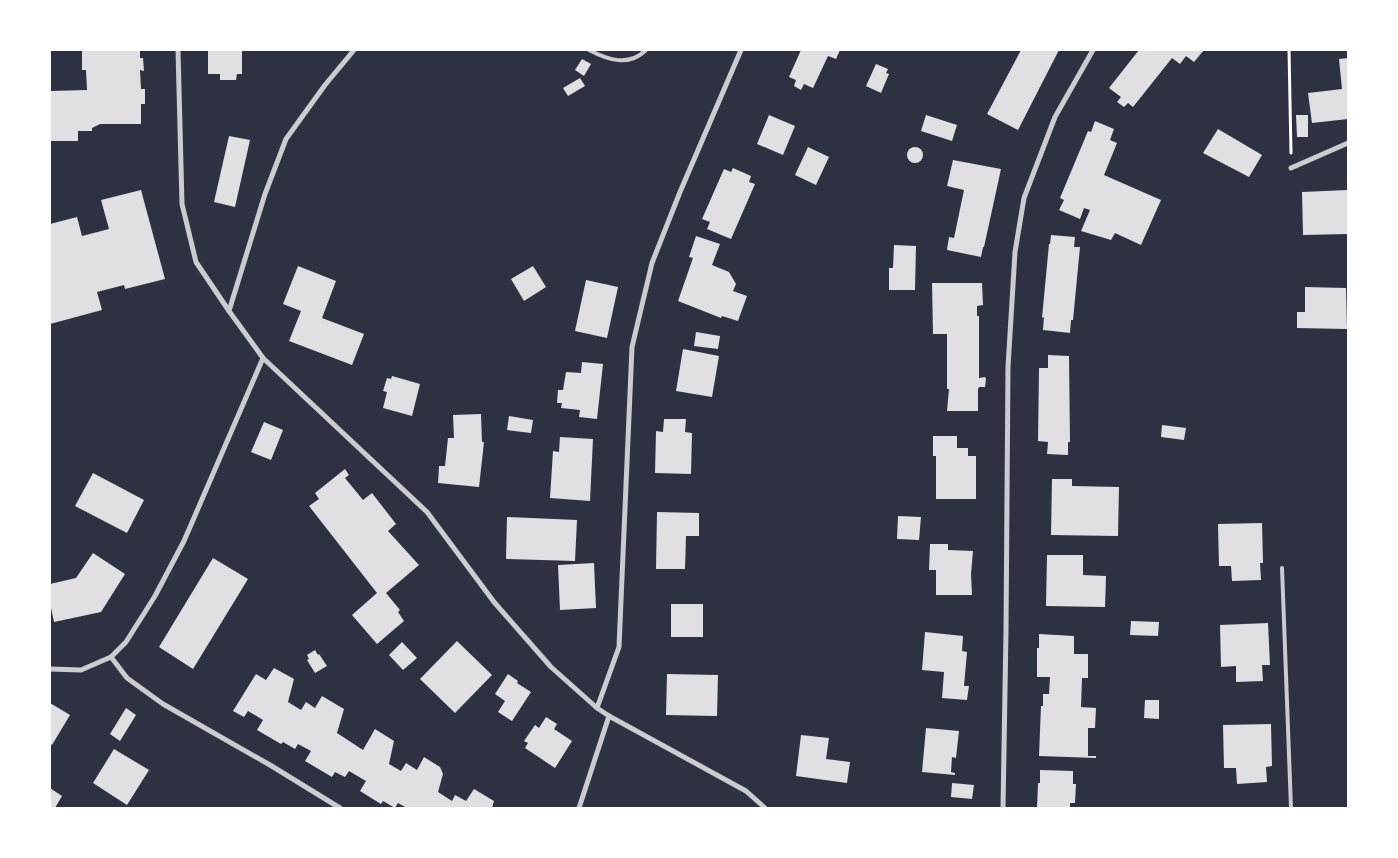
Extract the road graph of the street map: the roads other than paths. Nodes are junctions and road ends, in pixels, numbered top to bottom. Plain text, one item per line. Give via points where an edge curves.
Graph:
1 (178, 50) edge
2 (354, 50) edge
3 (589, 50) edge
4 (646, 50) edge
5 (741, 50) edge
6 (1093, 50) edge
7 (1348, 143) edge
8 (1291, 168) road end
9 (229, 311) junction
10 (263, 358) junction
11 (1282, 568) dead end
12 (111, 657) junction
13 (50, 669) edge
14 (597, 708) junction
15 (609, 716) junction
16 (340, 808) edge
17 (579, 808) edge
18 (765, 808) edge
19 (1003, 808) edge
20 (1291, 808) edge

1 - 9 street via 182,204 196,262
2 - 9 street via 286,139 265,194
3 - 4 lane via 618,62 640,56
5 - 14 street via 652,263 632,347 619,647
6 - 19 street via 1055,117 1024,198 1015,252 1008,367
7 - 8 street
9 - 10 street
10 - 12 street via 184,541 155,596 126,642
10 - 14 street via 427,512 494,602 551,666
11 - 20 lane
12 - 13 street via 80,670
12 - 16 street via 127,678 163,704
14 - 15 street
15 - 17 street
15 - 18 street via 746,791

